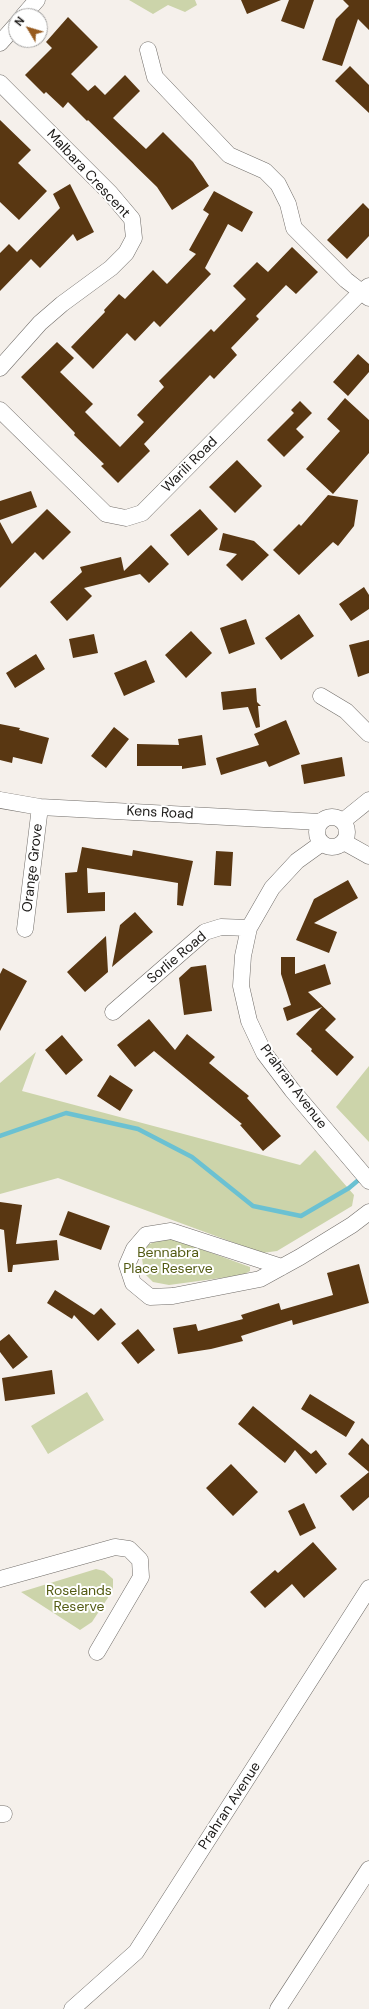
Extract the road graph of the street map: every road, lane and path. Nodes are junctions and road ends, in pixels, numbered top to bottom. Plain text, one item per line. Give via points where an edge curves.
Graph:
1 (37, 0) edge
2 (30, 8) edge
3 (8, 34) edge
4 (0, 43) edge
5 (148, 50) dead end
6 (0, 83) edge
7 (367, 292) edge
8 (0, 368) edge
9 (0, 410) edge
10 (321, 696) dead end
11 (369, 734) edge
12 (0, 800) edge
13 (369, 800) edge
14 (40, 807) junction
15 (343, 821) junction
16 (320, 822) junction
17 (344, 842) junction
18 (322, 843) junction
19 (369, 856) edge
20 (249, 928) junction
21 (25, 929) dead end
22 (113, 1012) dead end
23 (369, 1180) edge
24 (369, 1212) edge
25 (282, 1267) junction
26 (0, 1578) edge
27 (369, 1588) edge
28 (97, 1652) dead end
29 (369, 1869) edge
30 (72, 2009) edge
31 (278, 2009) edge

1 - 2 street
3 - 4 street
5 - 7 street via 155,77 230,155 265,172 278,184 288,204 294,228 346,280
6 - 8 street, Malbara Crescent via 110,193 132,219 134,238 126,253 111,268 40,323
7 - 9 street, Warili Road via 142,513 126,518 106,514
10 - 11 street via 346,711
12 - 14 street, Kens Road
13 - 15 street
14 - 16 street, Kens Road
14 - 21 street, Orange Grove
15 - 16 street via 333,816
15 - 17 street via 348,831
16 - 18 street via 317,833
17 - 18 street via 334,847
17 - 19 street
18 - 20 street, Prahran Avenue via 297,861 272,888
20 - 22 street, Sorlie Road via 221,927 205,932
20 - 23 street, Prahran Avenue via 243,956 242,986 249,1021 264,1053
24 - 25 street
25 - 25 street via 260,1279 150,1298 132,1284 127,1264 134,1249 146,1235 171,1232
26 - 28 street via 114,1546 129,1549 140,1560 141,1577
27 - 30 street, Prahran Avenue via 136,1952
29 - 31 street

